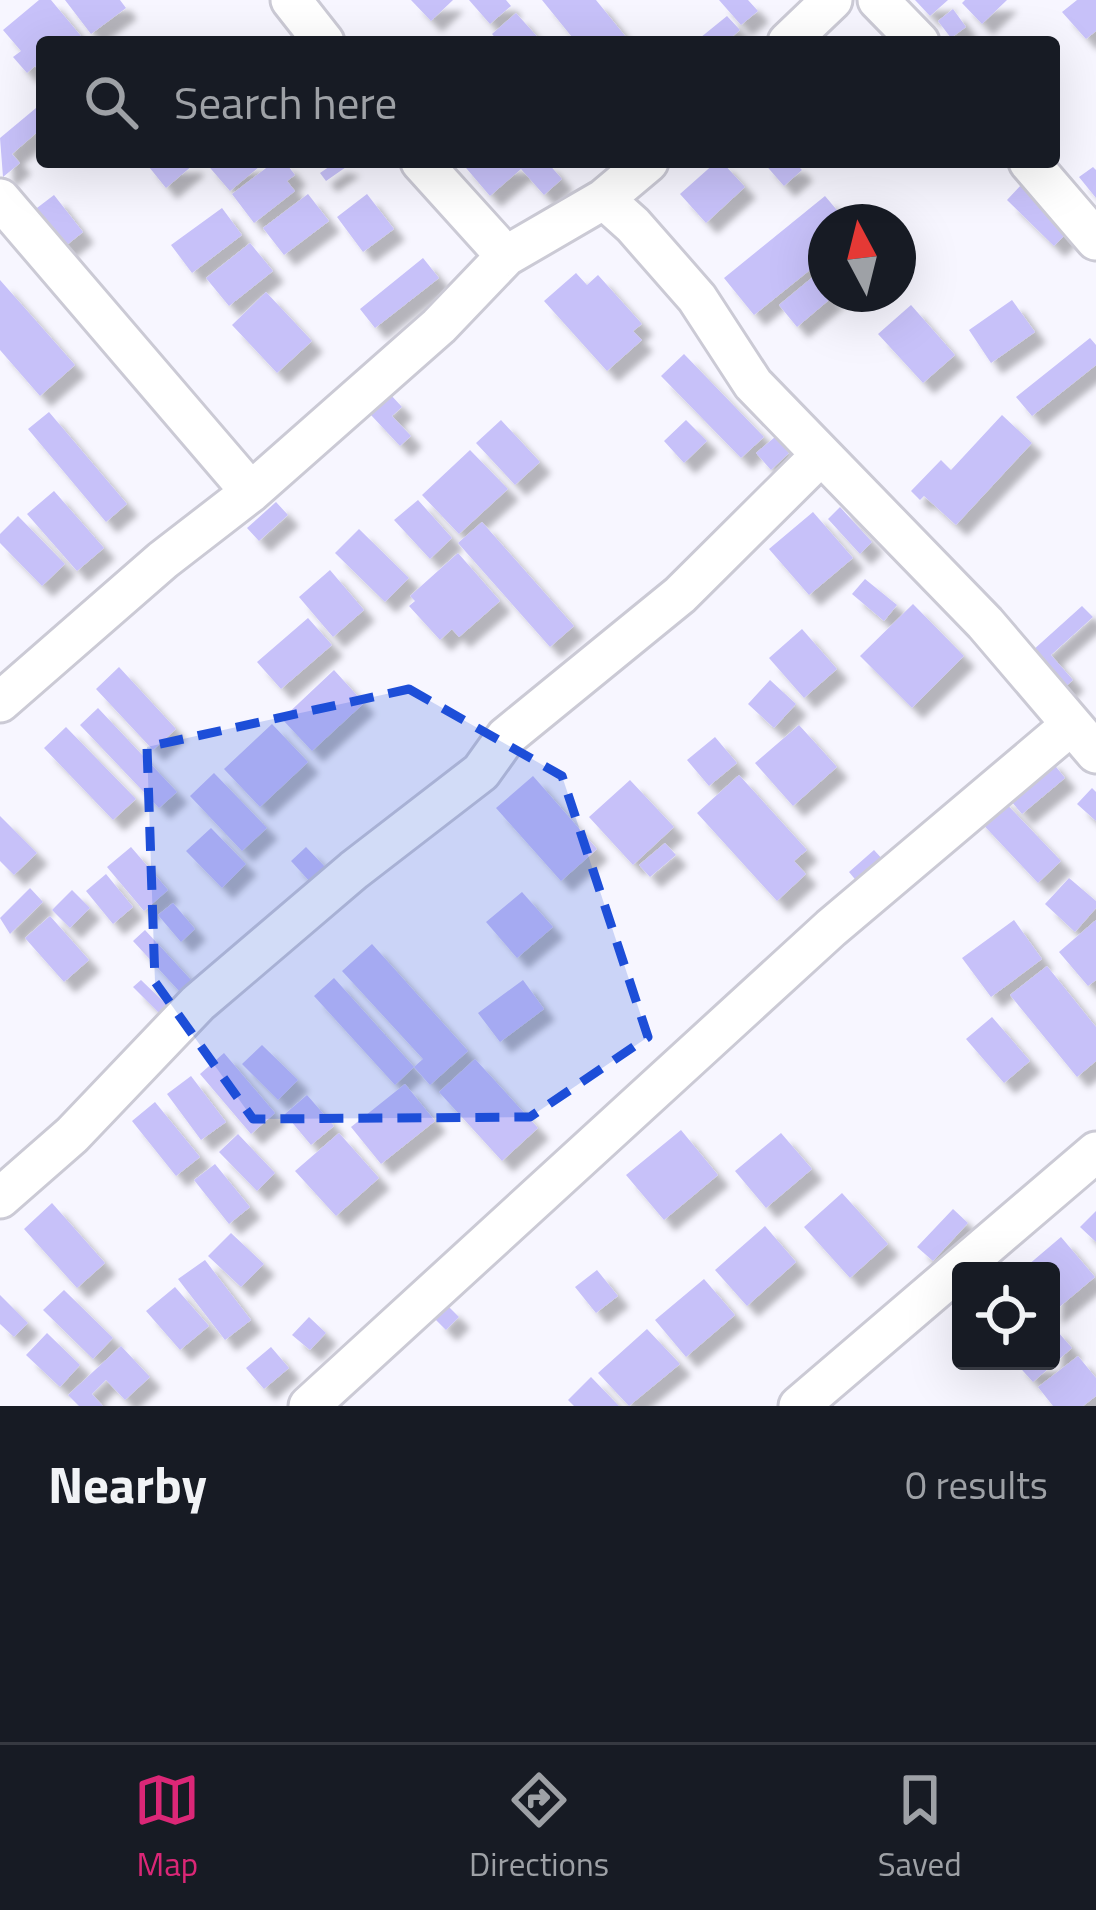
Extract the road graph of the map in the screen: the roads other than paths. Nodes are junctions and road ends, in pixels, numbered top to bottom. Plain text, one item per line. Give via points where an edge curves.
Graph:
1 (291, 0) edge
2 (832, 0) edge
3 (878, 0) edge
4 (319, 36) edge
5 (794, 36) edge
6 (913, 36) edge
7 (426, 168) edge
8 (641, 168) edge
9 (1034, 168) edge
10 (604, 200) junction
11 (4, 212) edge
12 (1096, 240) edge
13 (506, 256) junction
14 (820, 456) junction
15 (251, 492) junction
16 (0, 702) edge
17 (1083, 739) edge
18 (1096, 1152) edge
19 (0, 1198) edge
20 (309, 1406) edge
21 (799, 1406) edge

1 - 4 street
2 - 5 street
3 - 6 street
7 - 13 street
8 - 10 street
9 - 12 street
10 - 13 street
10 - 14 street via 697,298 753,385
11 - 15 street
13 - 15 street
14 - 17 street via 985,623
14 - 19 street via 680,596 506,737 481,772 198,1003 72,1136
15 - 16 street
17 - 20 street via 832,928
18 - 21 street

